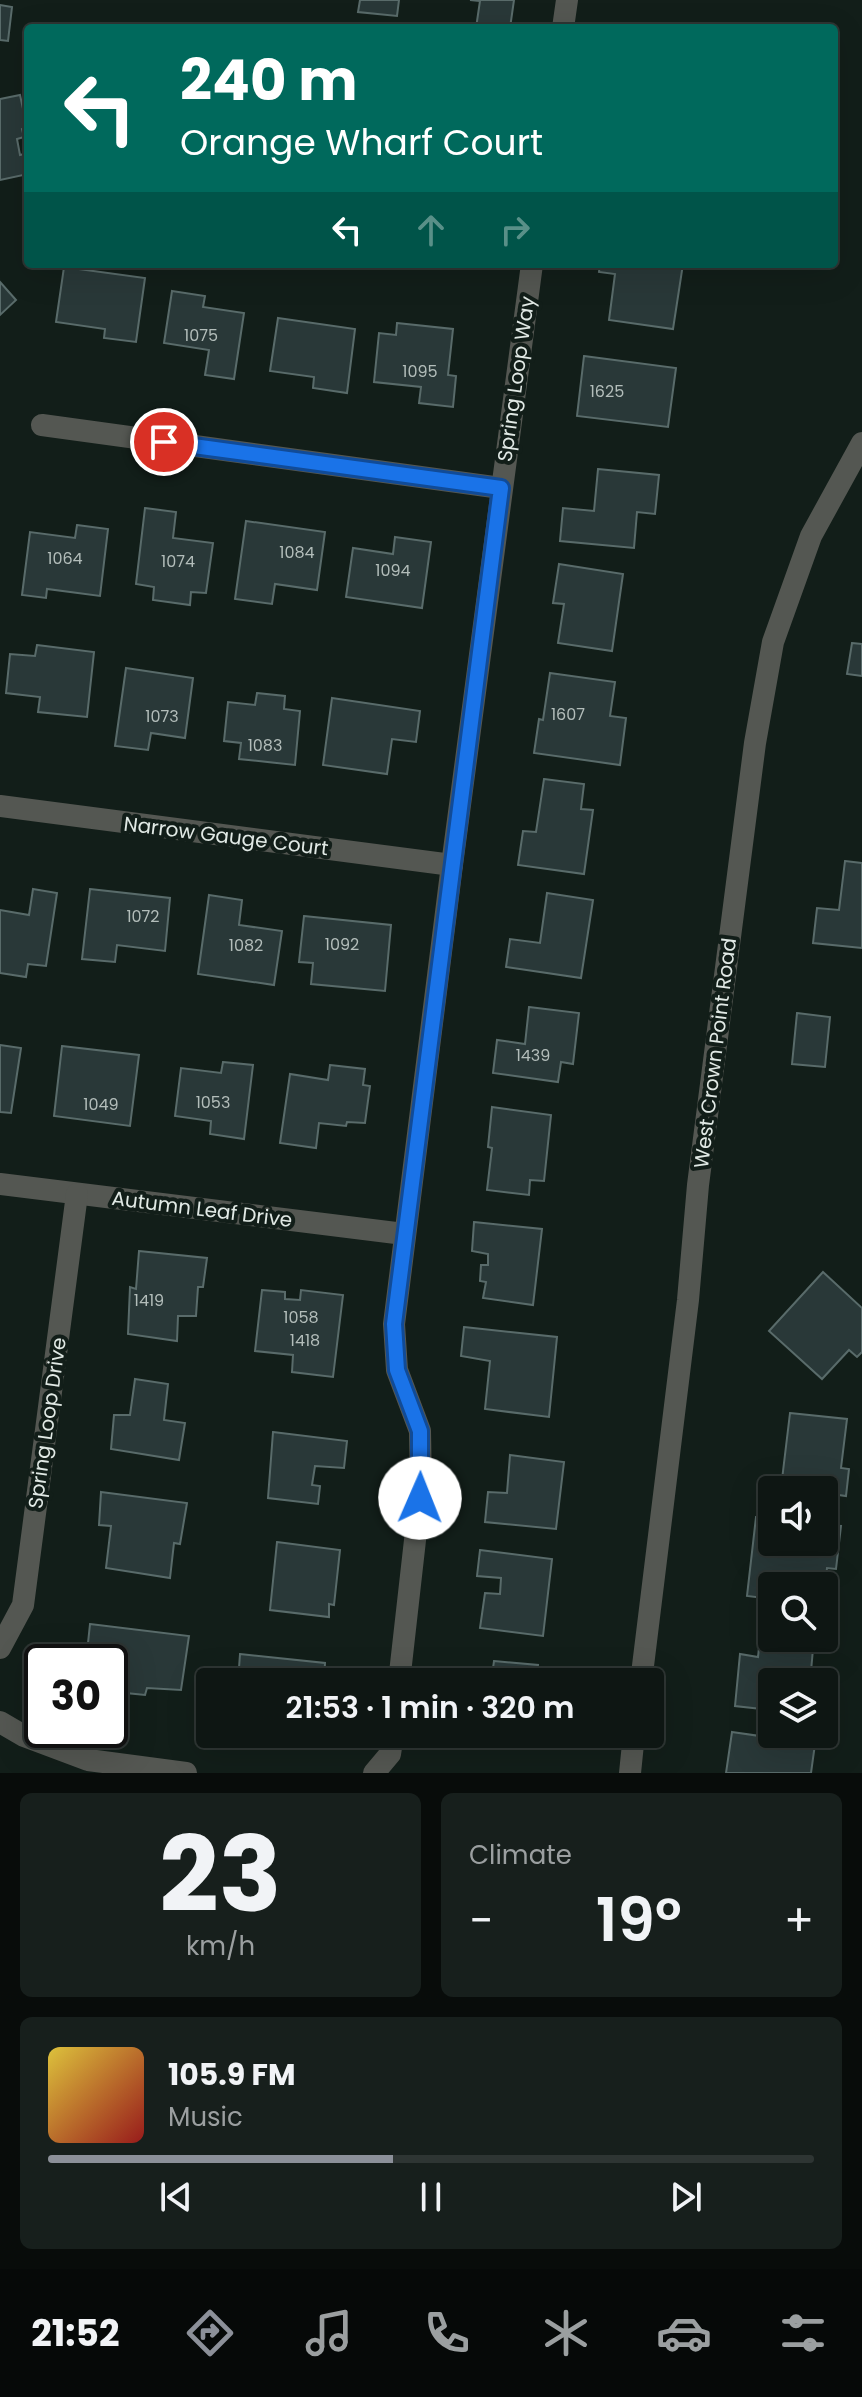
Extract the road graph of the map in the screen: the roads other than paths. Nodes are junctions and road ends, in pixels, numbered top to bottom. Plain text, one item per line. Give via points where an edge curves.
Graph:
1 (567, 0) edge
2 (564, 24) edge
3 (531, 268) edge
4 (42, 425) dead end
5 (862, 443) edge
6 (501, 488) junction
7 (0, 806) edge
8 (452, 865) junction
9 (0, 1184) edge
10 (77, 1194) junction
11 (404, 1234) junction
12 (0, 1648) edge
13 (401, 1668) edge
14 (643, 1668) edge
15 (0, 1722) edge
16 (391, 1748) edge
17 (633, 1748) edge
18 (186, 1773) edge
19 (374, 1773) edge
20 (630, 1773) edge

1 - 2 street
3 - 6 street, Spring Loop Way
4 - 6 street
5 - 14 street, West Crown Point Road via 811,536 770,656 698,1185
6 - 8 street, Spring Loop Way
7 - 8 street, Narrow Gauge Court
8 - 11 street, Spring Loop Way
9 - 10 street, Autumn Leaf Drive
10 - 11 street, Autumn Leaf Drive
10 - 12 street, Spring Loop Drive via 23,1605
11 - 13 street, Spring Loop Way via 393,1336 397,1370 420,1431 421,1487
15 - 18 street via 88,1760
16 - 19 street
17 - 20 street

